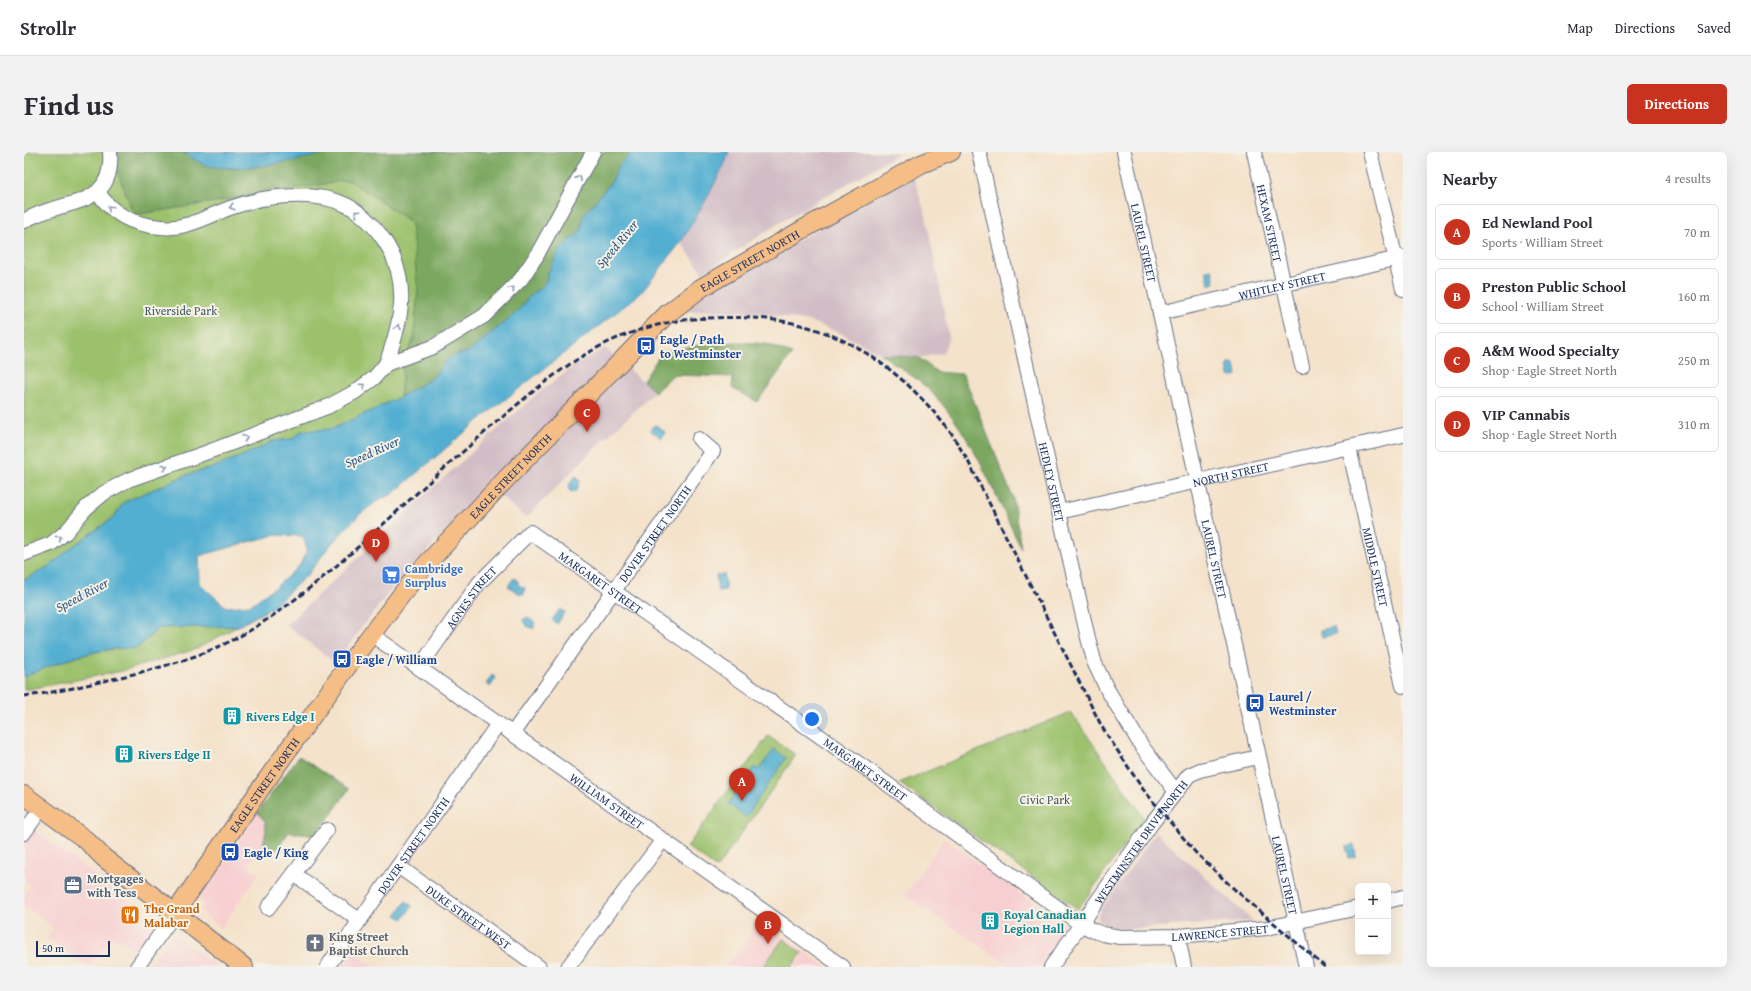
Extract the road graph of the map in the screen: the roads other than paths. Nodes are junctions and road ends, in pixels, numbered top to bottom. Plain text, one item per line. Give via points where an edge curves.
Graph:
1 (110, 152) edge
2 (593, 152) edge
3 (951, 152) edge
4 (980, 152) edge
5 (1124, 152) edge
6 (1254, 152) edge
7 (1370, 152) edge
8 (98, 192) junction
9 (24, 221) edge
10 (1399, 258) edge
11 (1284, 285) junction
12 (1403, 289) edge
13 (1160, 313) junction
14 (386, 364) junction
15 (1302, 366) dead end
16 (1403, 435) edge
17 (699, 439) dead end
18 (1350, 448) junction
19 (1196, 481) junction
20 (1059, 512) junction
21 (530, 532) joint
22 (24, 554) edge
23 (613, 592) junction
24 (371, 634) junction
25 (419, 668) junction
26 (1403, 686) edge
27 (498, 724) junction
28 (512, 734) junction
29 (1258, 757) junction
30 (1176, 792) junction
31 (24, 795) edge
32 (30, 812) edge
33 (327, 830) dead end
34 (24, 833) edge
35 (662, 841) junction
36 (104, 858) junction
37 (398, 866) junction
38 (294, 874) junction
39 (1403, 897) edge
40 (1391, 900) edge
41 (268, 908) dead end
42 (1355, 909) edge
43 (174, 913) junction
44 (359, 920) junction
45 (1295, 923) junction
46 (1082, 925) junction
47 (1178, 936) junction
48 (137, 967) edge
49 (244, 967) edge
50 (327, 967) edge
51 (539, 967) edge
52 (568, 967) edge
53 (843, 967) edge
54 (1051, 967) edge
55 (1184, 967) edge
56 (1306, 967) edge

1 - 8 street via 109,175
14 -> 2 street via 433,347 484,316 501,301 521,279 537,255
3 - 24 main road, EAGLE STREET NORTH via 921,164 796,233 701,288 667,314 418,573
4 - 20 street, HEDLEY STREET
5 - 13 street, LAUREL STREET
6 - 11 street, HEXAM STREET
7 - 10 street
8 - 9 street via 84,200 52,208
14 -> 8 street via 398,329 402,304 400,279 393,254 378,232 359,212 322,198 274,197 232,207 190,224 161,227 136,222 117,214
10 - 11 street, WHITLEY STREET
10 - 12 street
11 - 13 street, WHITLEY STREET
11 - 15 street, HEXAM STREET
13 - 19 street, LAUREL STREET
22 -> 14 street via 51,544 104,493 128,480 327,407 362,387
16 - 18 street, NORTH STREET
17 - 23 street, DOVER STREET NORTH via 713,451
18 - 19 street, NORTH STREET
18 - 26 street, MIDDLE STREET
19 - 20 street, NORTH STREET
19 - 29 street, LAUREL STREET
20 - 30 street, HEDLEY STREET via 1095,664 1141,745
21 - 23 street, MARGARET STREET
21 - 25 street, AGNES STREET via 480,583
23 - 28 street, DOVER STREET NORTH
23 - 46 street, MARGARET STREET via 875,775
24 - 25 street, WILLIAM STREET
24 - 43 main road, EAGLE STREET NORTH
25 - 27 street, WILLIAM STREET
27 - 28 street, WILLIAM STREET
27 - 37 street, DOVER STREET NORTH
28 - 35 street, WILLIAM STREET
29 - 30 street, WESTMINSTER DRIVE NORTH via 1200,770 1189,776
29 - 45 street, LAUREL STREET
30 - 46 street, WESTMINSTER DRIVE NORTH
31 - 36 main road via 86,840
32 - 34 street
32 - 36 main road via 78,846
33 - 38 street
35 - 52 street
35 - 53 street, WILLIAM STREET
36 - 43 main road
37 - 44 street, DOVER STREET NORTH
37 - 51 street, DUKE STREET WEST
38 - 41 street
38 - 44 street
39 - 40 street
42 - 45 street, LAWRENCE STREET
43 - 48 street
43 - 49 main road
44 - 50 street, DOVER STREET NORTH
45 - 47 street, LAWRENCE STREET
45 - 56 street, LAUREL STREET
46 - 47 street, LAWRENCE STREET via 1103,934 1120,937
46 - 54 street, WESTMINSTER DRIVE NORTH
47 - 55 street

